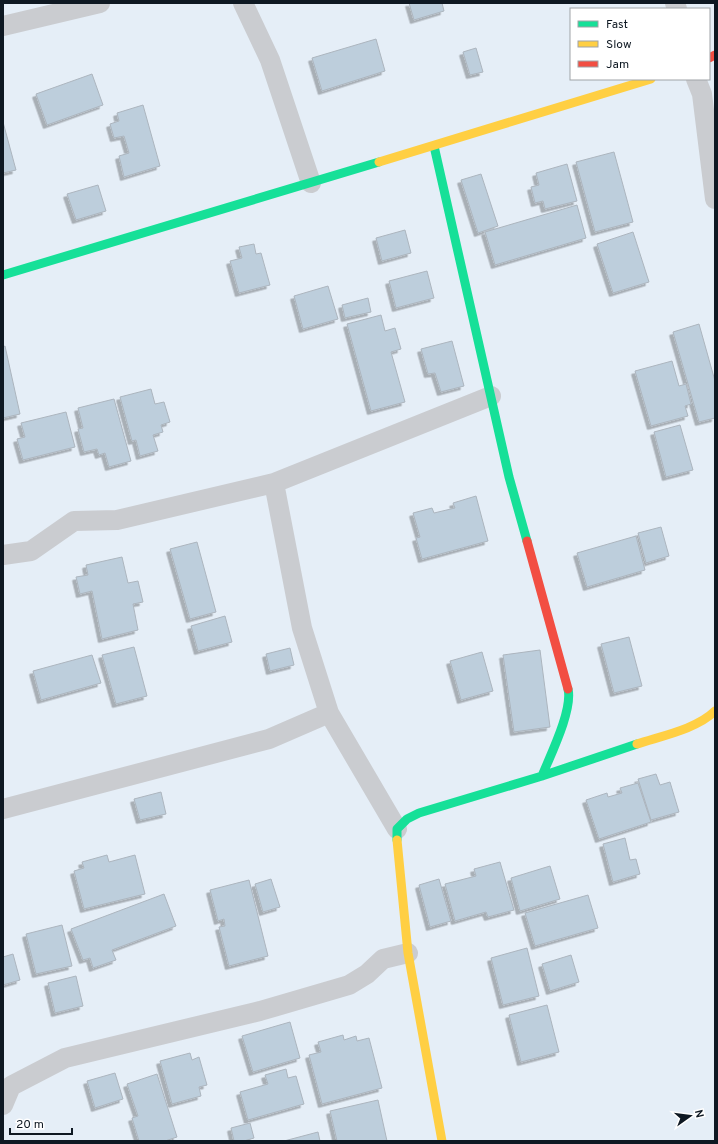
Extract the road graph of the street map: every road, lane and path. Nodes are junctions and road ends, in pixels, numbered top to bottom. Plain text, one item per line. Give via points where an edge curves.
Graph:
1 (100, 3) edge
2 (244, 3) edge
3 (3, 26) edge
4 (648, 80) edge
5 (696, 80) edge
6 (434, 146) junction
7 (311, 183) junction
8 (715, 199) edge
9 (3, 275) edge
10 (491, 396) junction
11 (274, 483) junction
12 (3, 555) edge
13 (715, 711) edge
14 (330, 713) junction
15 (542, 776) junction
16 (3, 809) edge
17 (397, 829) junction
18 (408, 953) junction
19 (3, 1105) edge
20 (442, 1141) edge

1 - 3 street
2 - 7 street via 270,60
4 - 6 street
5 - 8 street via 702,94
6 - 7 street
6 - 10 street
7 - 9 street
10 - 11 street
10 - 15 street via 509,477 569,692 565,719
11 - 12 street via 117,520 74,521 31,551
11 - 14 street via 302,628
13 - 15 street via 694,726
14 - 16 street via 269,740
14 - 17 street
15 - 17 street via 419,813 407,819
17 - 18 street
18 - 19 street via 383,959 367,974 349,985 260,1011 65,1058 11,1086
18 - 20 street

